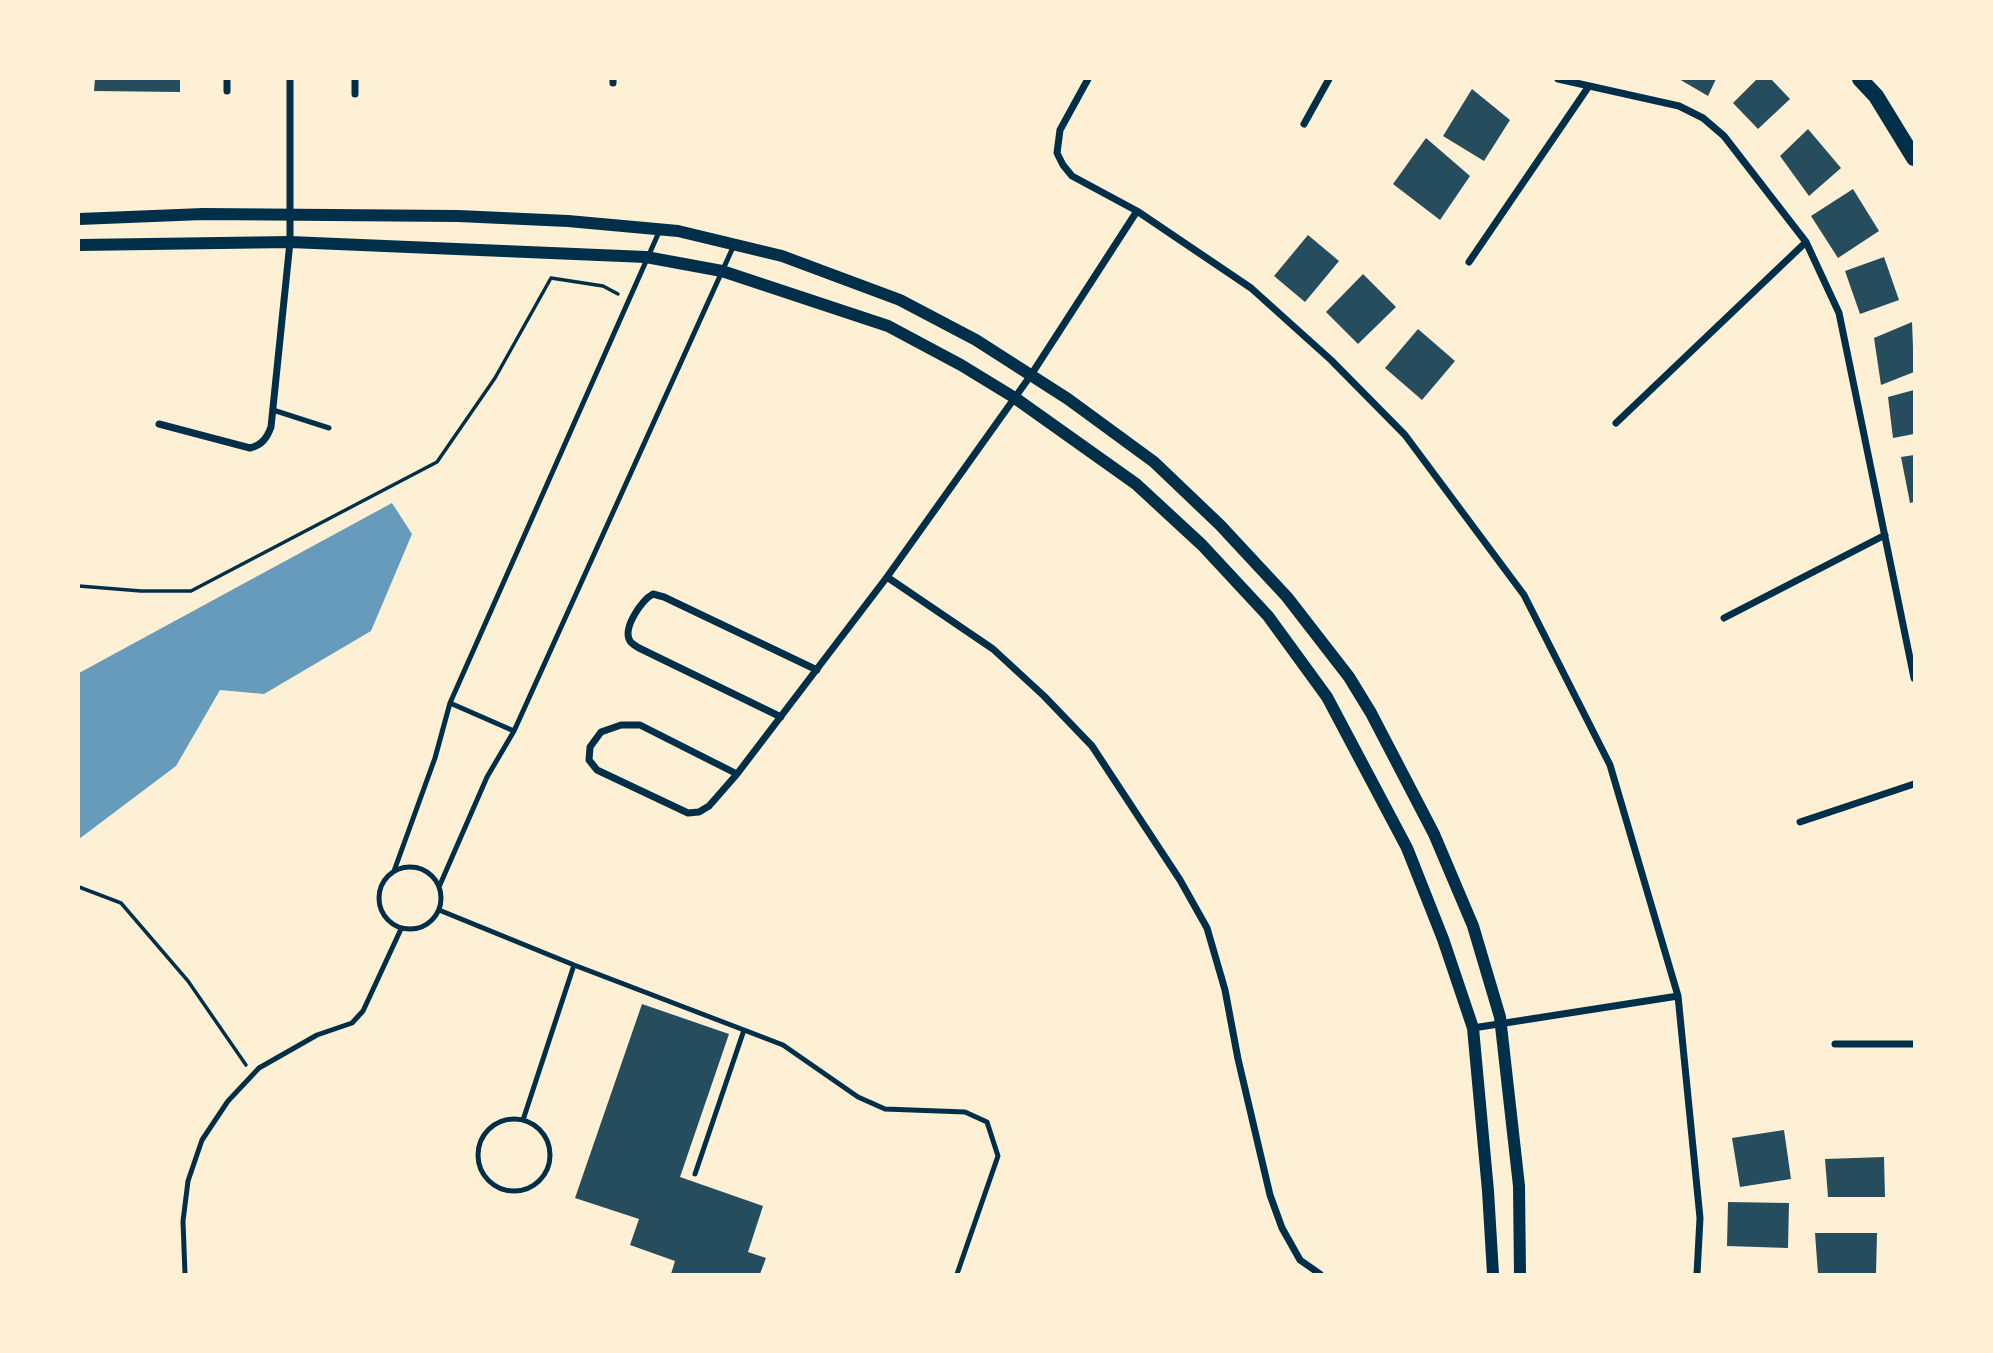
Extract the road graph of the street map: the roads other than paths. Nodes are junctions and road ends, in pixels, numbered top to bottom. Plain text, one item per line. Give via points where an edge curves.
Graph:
1 (227, 79) edge
2 (290, 79) edge
3 (355, 79) edge
4 (1088, 79) edge
5 (1329, 79) edge
6 (1558, 79) edge
7 (1860, 79) edge
8 (1590, 86) junction
9 (226, 91) dead end
10 (355, 94) dead end
11 (1304, 124) dead end
12 (1914, 158) edge
13 (1137, 211) junction
14 (290, 214) junction
15 (79, 219) edge
16 (660, 230) junction
17 (290, 242) junction
18 (1806, 242) junction
19 (79, 245) edge
20 (734, 245) junction
21 (646, 257) junction
22 (1469, 262) dead end
23 (722, 271) junction
24 (1031, 375) junction
25 (1015, 398) junction
26 (273, 410) junction
27 (1616, 423) dead end
28 (159, 424) dead end
29 (329, 428) dead end
30 (1885, 535) junction
31 (887, 577) junction
32 (1724, 618) dead end
33 (817, 670) junction
34 (1914, 678) edge
35 (450, 703) junction
36 (781, 717) junction
37 (514, 731) junction
38 (737, 774) junction
39 (1914, 784) edge
40 (1800, 822) dead end
41 (394, 872) junction
42 (439, 887) junction
43 (439, 910) junction
44 (401, 929) junction
45 (574, 965) junction
46 (1678, 996) junction
47 (1501, 1023) junction
48 (1473, 1028) junction
49 (744, 1030) junction
50 (1835, 1044) dead end
51 (1914, 1044) edge
52 (523, 1120) junction
53 (695, 1174) dead end
54 (185, 1274) edge
55 (957, 1274) edge
56 (1320, 1274) edge
57 (1493, 1274) edge
58 (1520, 1274) edge
59 (1697, 1274) edge

1 - 9 street
2 - 14 street
3 - 10 street
4 - 13 street via 1060,130 1057,153 1072,176
5 - 11 street
6 - 8 street
7 - 12 main road via 1876,96
8 - 18 street via 1679,106 1703,118 1724,136
8 - 22 street
13 - 24 street
13 - 46 street via 1251,288 1331,360 1405,435 1524,595 1610,765
14 - 15 street
14 - 16 street via 568,221
14 - 17 street
16 - 20 street
16 - 21 lane
17 - 19 street
17 - 21 street
17 - 26 street
18 - 27 street
18 - 30 street via 1839,313
20 - 23 lane
20 - 24 street via 782,256 900,300
21 - 23 street
21 - 35 lane
23 - 25 street via 888,326
23 - 37 lane
24 - 25 street
24 - 47 street via 1154,461 1287,597 1349,677 1434,834 1473,926
25 - 31 street
25 - 48 street via 1136,484 1202,545 1268,616 1327,697 1407,848
26 - 28 street via 268,435 250,448
26 - 29 lane
30 - 32 street
30 - 34 street
31 - 33 street
31 - 56 street via 993,649 1044,696 1092,747 1180,880 1207,928 1225,990 1270,1195 1300,1260
33 - 36 street
33 - 36 street via 664,597 653,594 644,598 628,629 629,640
35 - 37 lane
35 - 41 lane
36 - 38 street
37 - 42 lane via 487,777
38 - 38 street via 709,806 688,813 597,770 589,760 590,747 601,732 640,725
39 - 40 street
41 - 42 lane via 409,867 422,870
41 - 44 lane via 383,883 379,902 384,916
42 - 43 lane
43 - 44 lane via 422,927
43 - 45 lane
44 - 54 lane via 363,1011 352,1023 317,1035 259,1068 228,1101 202,1140 188,1181 183,1221
45 - 49 lane
45 - 52 lane
46 - 47 street
46 - 59 street via 1700,1218
47 - 48 street
47 - 58 street via 1519,1186
48 - 57 street
49 - 53 lane
49 - 55 lane via 783,1045 858,1097 885,1109 965,1112 986,1122 998,1156
50 - 51 street
52 - 52 lane via 542,1132 549,1160 533,1185 504,1189 489,1181 479,1147 496,1124

